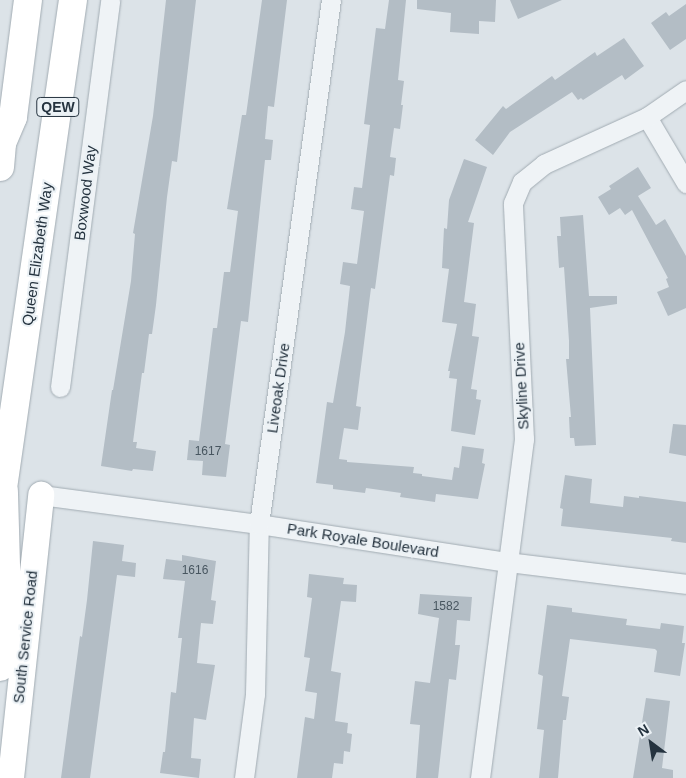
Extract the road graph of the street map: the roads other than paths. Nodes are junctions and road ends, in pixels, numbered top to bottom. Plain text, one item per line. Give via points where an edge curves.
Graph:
1 (28, 0) edge
2 (73, 0) edge
3 (110, 0) edge
4 (331, 0) edge
5 (686, 90) edge
6 (646, 117) junction
7 (1, 153) edge
8 (686, 183) edge
9 (60, 387) dead end
10 (4, 479) junction
11 (40, 495) joint
12 (0, 508) edge
13 (259, 524) junction
14 (508, 562) junction
15 (686, 584) edge
16 (0, 666) edge
17 (11, 778) edge
18 (244, 778) edge
19 (480, 778) edge

1 - 7 highway, QEW via 13,117
2 - 10 highway, Queen Elizabeth Way / QEW
3 - 9 street, Boxwood Way
4 - 13 street, Liveoak Drive
5 - 6 street, Skyline Drive
6 - 8 street
6 - 14 street, Skyline Drive via 544,164 522,182 513,203 524,439
10 - 12 highway, Queen Elizabeth Way / QEW
10 - 16 highway via 7,601
11 - 13 street, Park Royale Boulevard
11 - 17 main road, South Service Road
13 - 14 street, Park Royale Boulevard
13 - 18 street, Liveoak Drive via 255,694
14 - 15 street, Park Royale Boulevard
14 - 19 street, Skyline Drive

